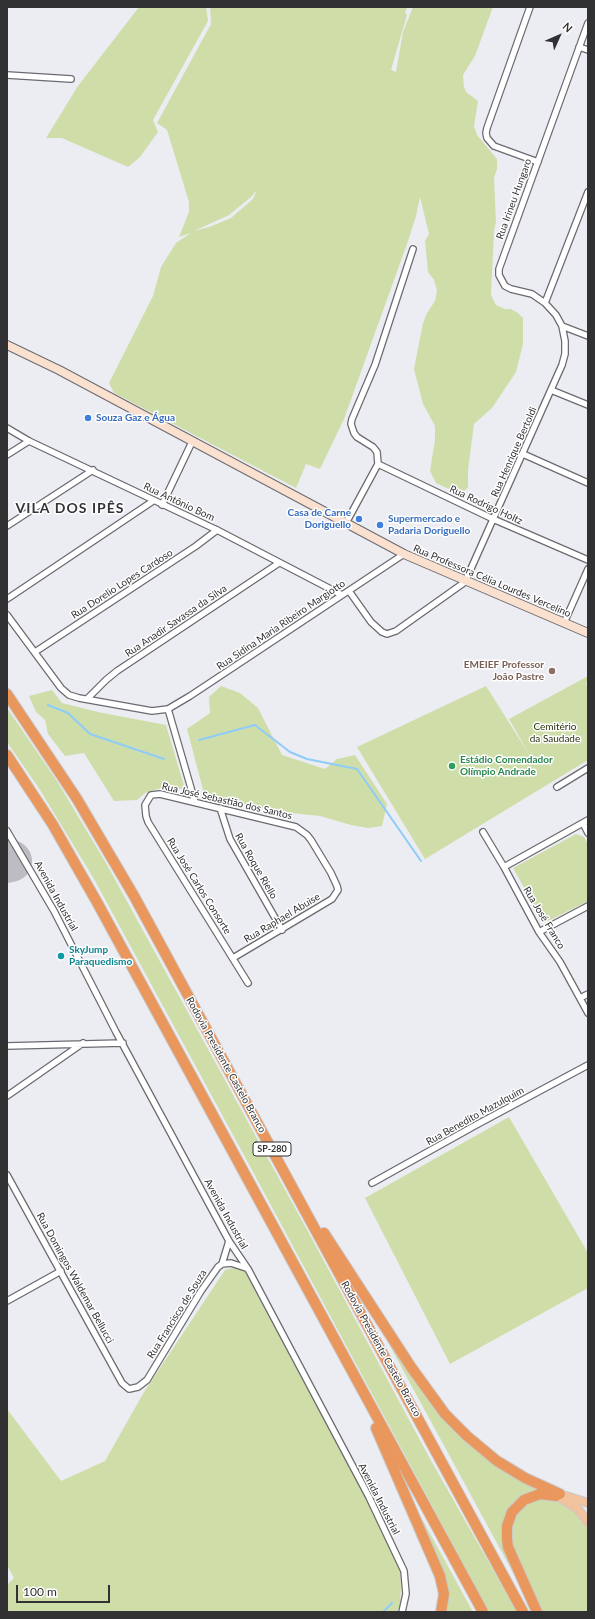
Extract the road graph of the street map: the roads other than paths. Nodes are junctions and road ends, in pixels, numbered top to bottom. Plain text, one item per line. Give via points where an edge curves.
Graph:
1 (530, 7) edge
2 (588, 23) edge
3 (579, 47) junction
4 (588, 50) edge
5 (7, 75) edge
6 (71, 80) dead end
7 (538, 162) junction
8 (588, 192) edge
9 (413, 249) dead end
10 (545, 303) junction
11 (562, 326) junction
12 (588, 336) edge
13 (7, 345) edge
14 (551, 390) junction
15 (588, 405) edge
16 (7, 428) edge
17 (29, 441) junction
18 (192, 442) junction
19 (523, 454) junction
20 (7, 455) edge
21 (378, 464) junction
22 (93, 470) junction
23 (588, 483) edge
24 (153, 501) junction
25 (162, 505) junction
26 (493, 520) junction
27 (346, 523) junction
28 (7, 526) edge
29 (217, 530) junction
30 (404, 554) junction
31 (588, 560) edge
32 (279, 563) junction
33 (588, 569) edge
34 (465, 582) junction
35 (349, 591) junction
36 (342, 596) junction
37 (7, 599) edge
38 (7, 615) edge
39 (564, 623) junction
40 (588, 633) edge
41 (35, 652) junction
42 (7, 694) edge
43 (87, 699) junction
44 (168, 709) junction
45 (7, 755) edge
46 (588, 768) edge
47 (557, 787) dead end
48 (149, 797) joint
49 (195, 802) junction
50 (220, 808) junction
51 (585, 821) edge
52 (7, 830) edge
53 (483, 832) dead end
54 (588, 833) edge
55 (504, 867) junction
56 (338, 890) joint
57 (588, 906) edge
58 (282, 930) junction
59 (539, 932) junction
60 (233, 958) junction
61 (248, 983) dead end
62 (588, 994) edge
63 (580, 998) junction
64 (588, 1013) edge
65 (83, 1043) junction
66 (123, 1043) junction
67 (7, 1046) edge
68 (588, 1065) edge
69 (7, 1096) edge
70 (7, 1175) edge
71 (290, 1181) junction
72 (372, 1184) dead end
73 (229, 1241) junction
74 (222, 1264) junction
75 (248, 1269) junction
76 (61, 1271) junction
77 (7, 1302) edge
78 (348, 1366) junction
79 (128, 1389) joint
80 (560, 1495) junction
81 (588, 1503) edge
82 (588, 1522) edge
83 (402, 1612) edge
84 (441, 1612) edge
85 (483, 1612) edge
86 (524, 1612) edge
87 (537, 1612) edge

1 - 7 street via 486,133 494,146
2 - 3 street, Rua Irineu Hungaro
3 - 4 street
3 - 7 street, Rua Irineu Hungaro
5 - 6 street
7 - 10 street, Rua Irineu Hungaro via 498,269 505,286 532,294
8 - 10 street
9 - 21 street via 375,365 351,424 357,437 377,452
10 - 11 street, Rua Irineu Hungaro
11 - 12 street
11 - 14 street, Rua Henrique Bertoldi via 565,354
13 - 18 main road, Rua Professora Célia Lourdes Vercelino via 54,367
14 - 15 street
14 - 19 street, Rua Henrique Bertoldi
16 - 17 street, Rua Antônio Bom
17 - 20 street
17 - 22 street, Rua Antônio Bom
18 - 25 street
18 - 27 main road, Rua Professora Célia Lourdes Vercelino
19 - 23 street
19 - 26 street, Rua Henrique Bertoldi
21 - 26 street, Rua Rodrigo Holtz
21 - 27 street
22 - 24 street, Rua Antônio Bom
22 - 28 street
24 - 25 street, Rua Antônio Bom
24 - 37 street
25 - 29 street, Rua Antônio Bom
26 - 31 street, Rua Rodrigo Holtz
26 - 34 street, Rua Henrique Bertoldi
27 - 30 main road, Rua Professora Célia Lourdes Vercelino
29 - 32 street, Rua Antônio Bom
29 - 41 street, Rua Dorelio Lopes Cardoso via 190,551
30 - 34 main road, Rua Professora Célia Lourdes Vercelino
30 - 35 street, Rua Sidina Maria Ribeiro Margiotto
32 - 36 street, Rua Antônio Bom
32 - 43 street, Rua Anadir Savassa da Silva via 117,670
33 - 39 street
34 - 35 street via 387,634 374,625
34 - 39 main road, Rua Professora Célia Lourdes Vercelino
35 - 36 street, Rua Sidina Maria Ribeiro Margiotto
36 - 44 street, Rua Sidina Maria Ribeiro Margiotto
38 - 41 street
39 - 40 main road, Rua Professora Célia Lourdes Vercelino
41 - 43 street via 66,692
42 - 71 highway, Rodovia Presidente Castelo Branco / SP-280 via 78,799
43 - 44 street via 152,710
44 - 49 street
45 - 78 highway via 53,825 102,911
46 - 47 street
48 - 49 street, Rua José Sebastião dos Santos via 160,794
48 - 60 street, Rua José Carlos Consorte via 145,809 148,822
49 - 50 street, Rua José Sebastião dos Santos
50 - 56 street, Rua José Sebastião dos Santos via 302,830 331,873
50 - 58 street, Rua Roque Riello via 230,839
51 - 54 street
51 - 55 street
52 - 66 street, Avenida Industrial via 54,911
53 - 55 street, Rua José Franco
55 - 59 street, Rua José Franco
56 - 58 street, Rua Raphael Abuise via 332,899
57 - 59 street
58 - 60 street, Rua Raphael Abuise
59 - 63 street, Rua José Franco via 560,962
60 - 61 street, Rua José Carlos Consorte
62 - 63 street
63 - 64 street, Rua José Franco
65 - 66 street
65 - 67 street
65 - 69 street
66 - 73 street, Avenida Industrial
68 - 72 street, Rua Benedito Mazulquim
70 - 76 street, Rua Domingos Waldemar Bellucci
71 - 80 highway via 411,1367 445,1414 496,1460
71 - 86 highway, Rodovia Presidente Castelo Branco / SP-280
73 - 74 street
73 - 75 street, Avenida Industrial
74 - 75 street via 234,1263
74 - 79 street, Rua Francisco de Souza via 201,1291 147,1380 138,1387
75 - 83 street, Avenida Industrial via 396,1552 406,1584
76 - 77 street
76 - 79 street, Rua Domingos Waldemar Bellucci via 122,1383
78 - 84 highway via 440,1576 444,1594
78 - 85 highway
80 - 81 main road
80 - 82 main road via 578,1509
80 - 87 highway via 540,1494 524,1500 512,1512 507,1526 508,1546

